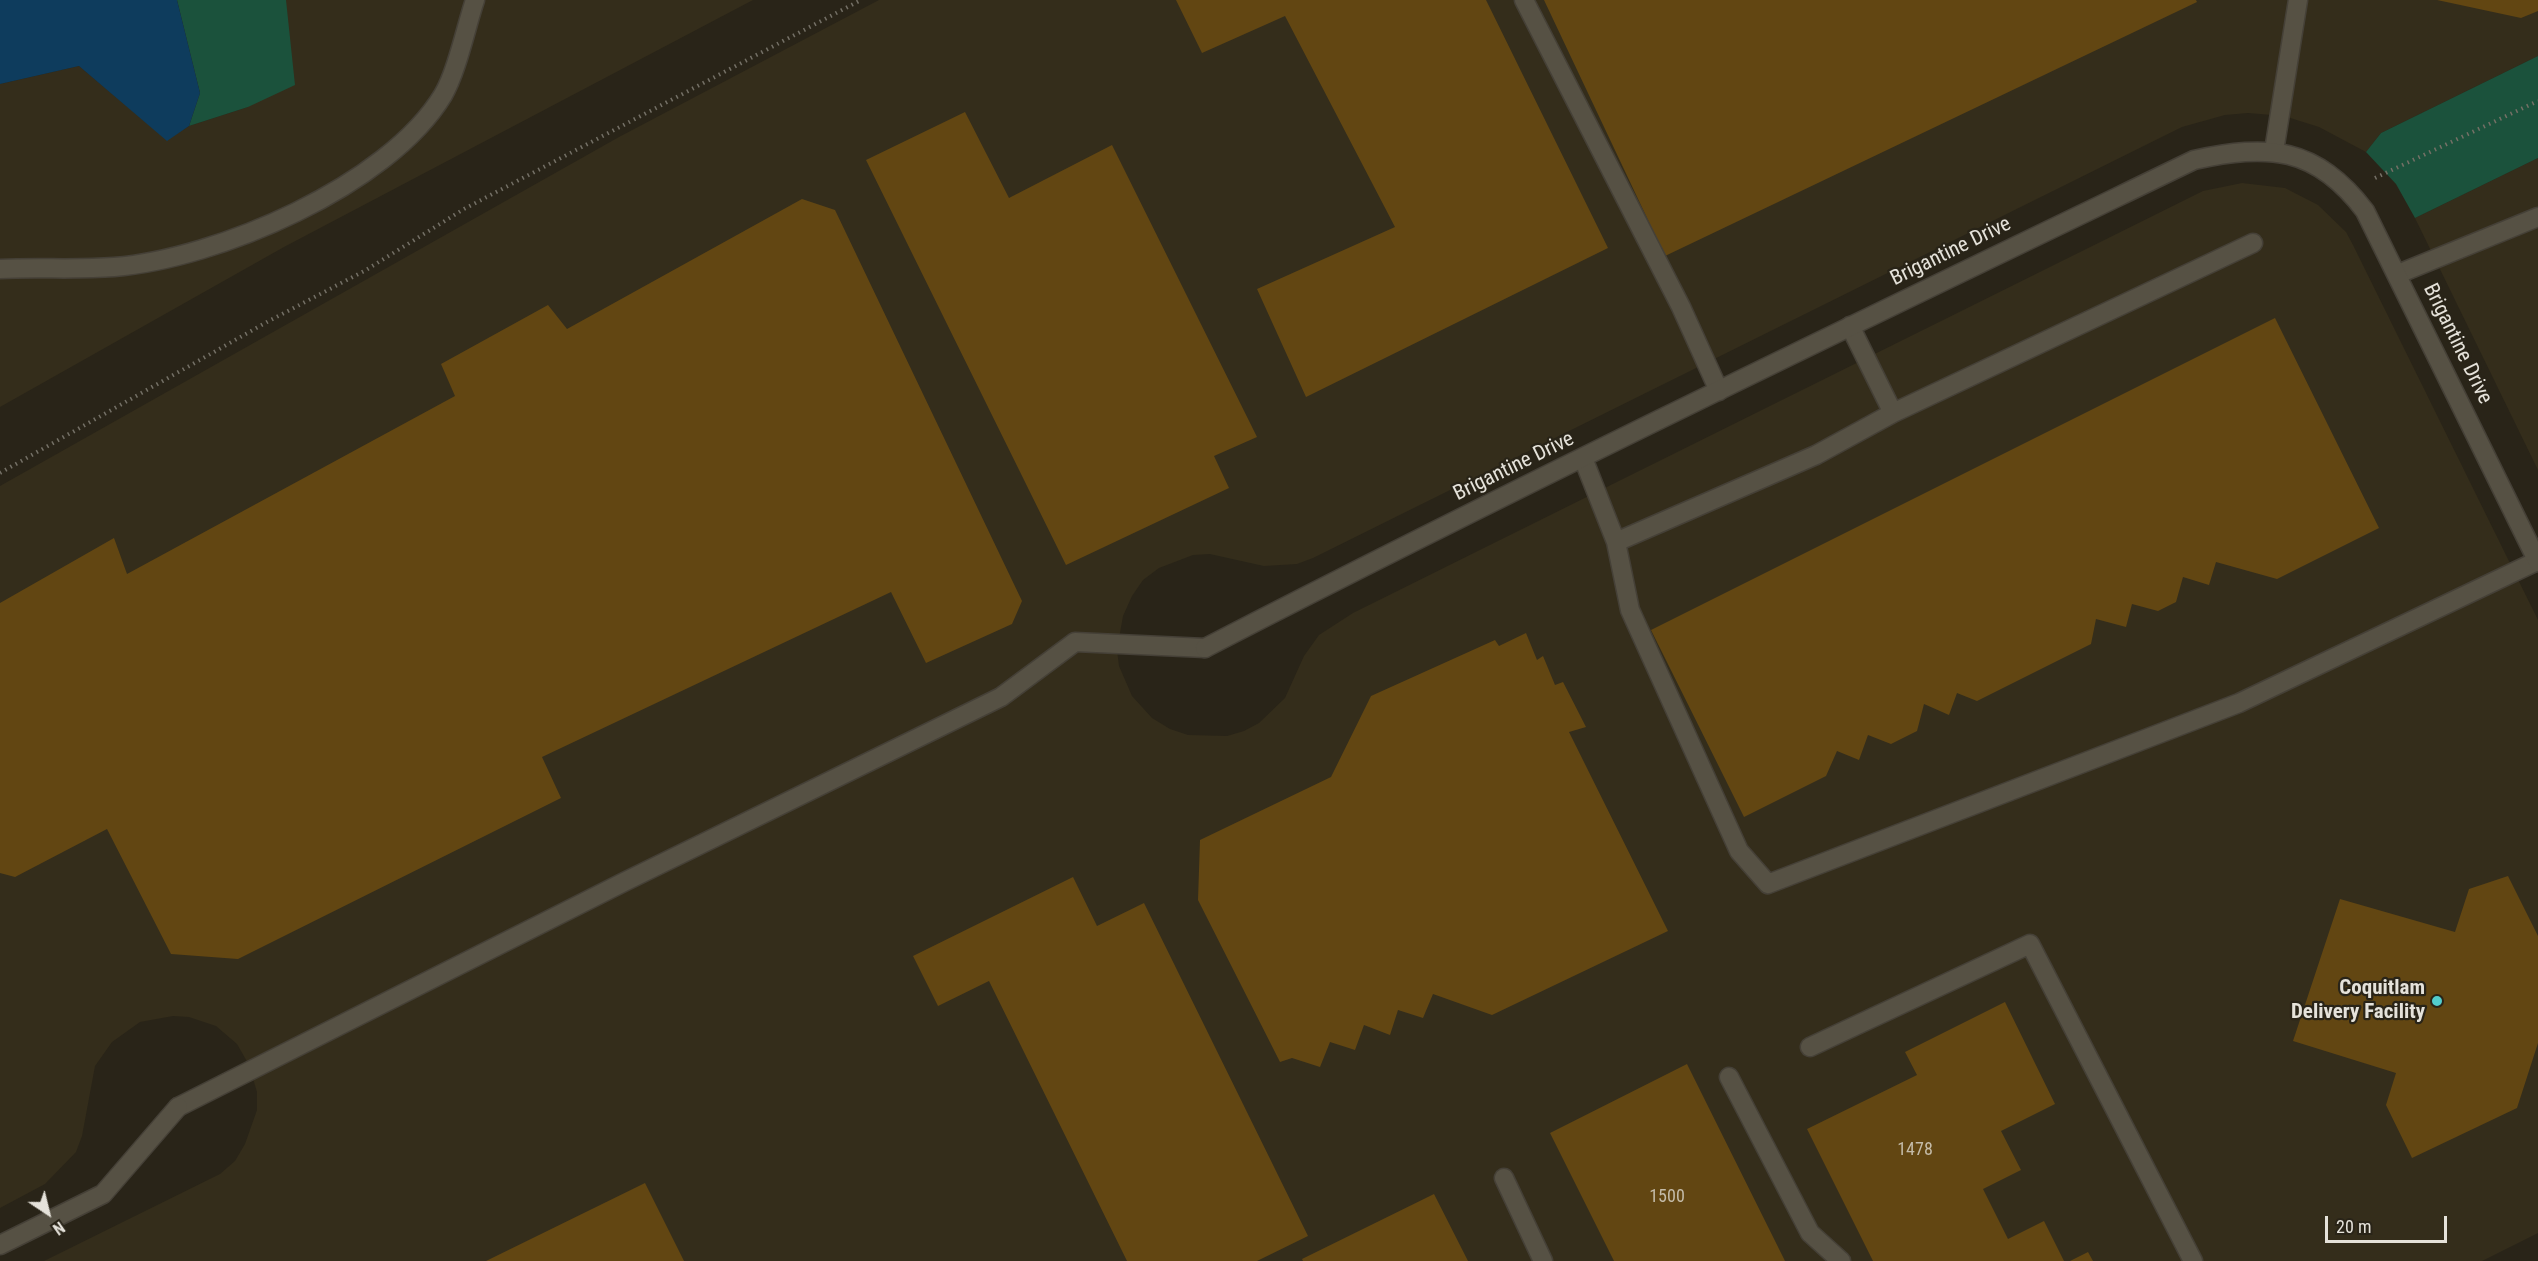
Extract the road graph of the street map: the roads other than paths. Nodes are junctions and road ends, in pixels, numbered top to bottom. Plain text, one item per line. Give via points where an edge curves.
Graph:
1 (475, 0) edge
2 (1524, 0) edge
3 (2298, 0) edge
4 (2274, 151) junction
5 (2536, 221) edge
6 (2253, 243) dead end
7 (0, 269) edge
8 (2398, 274) junction
9 (1850, 326) junction
10 (1719, 391) junction
11 (1893, 413) junction
12 (1583, 458) junction
13 (1616, 542) junction
14 (2538, 562) edge
15 (1810, 1047) dead end
16 (1729, 1077) dead end
17 (1504, 1178) dead end
18 (2, 1239) edge
19 (1543, 1261) edge
20 (1840, 1261) edge
21 (2193, 1261) edge

1 - 7 street via 443,94 418,127 385,158 316,201 239,238 158,261 113,267
2 - 10 street via 1681,307
3 - 4 street
4 - 8 street, Brigantine Drive via 2314,165 2347,190 2372,223
4 - 9 street, Brigantine Drive via 2241,151 2194,160
5 - 8 street
6 - 11 street
8 - 14 street, Brigantine Drive
9 - 10 street, Brigantine Drive
9 - 11 street
10 - 12 street, Brigantine Drive
11 - 13 street via 1816,454
12 - 13 street
12 - 18 street, Brigantine Drive via 1205,648 1075,642 1000,697 178,1107 103,1194
13 - 14 street via 1630,609 1739,851 1768,884 2239,702
15 - 21 street via 2030,944
16 - 20 street via 1810,1233
17 - 19 street

